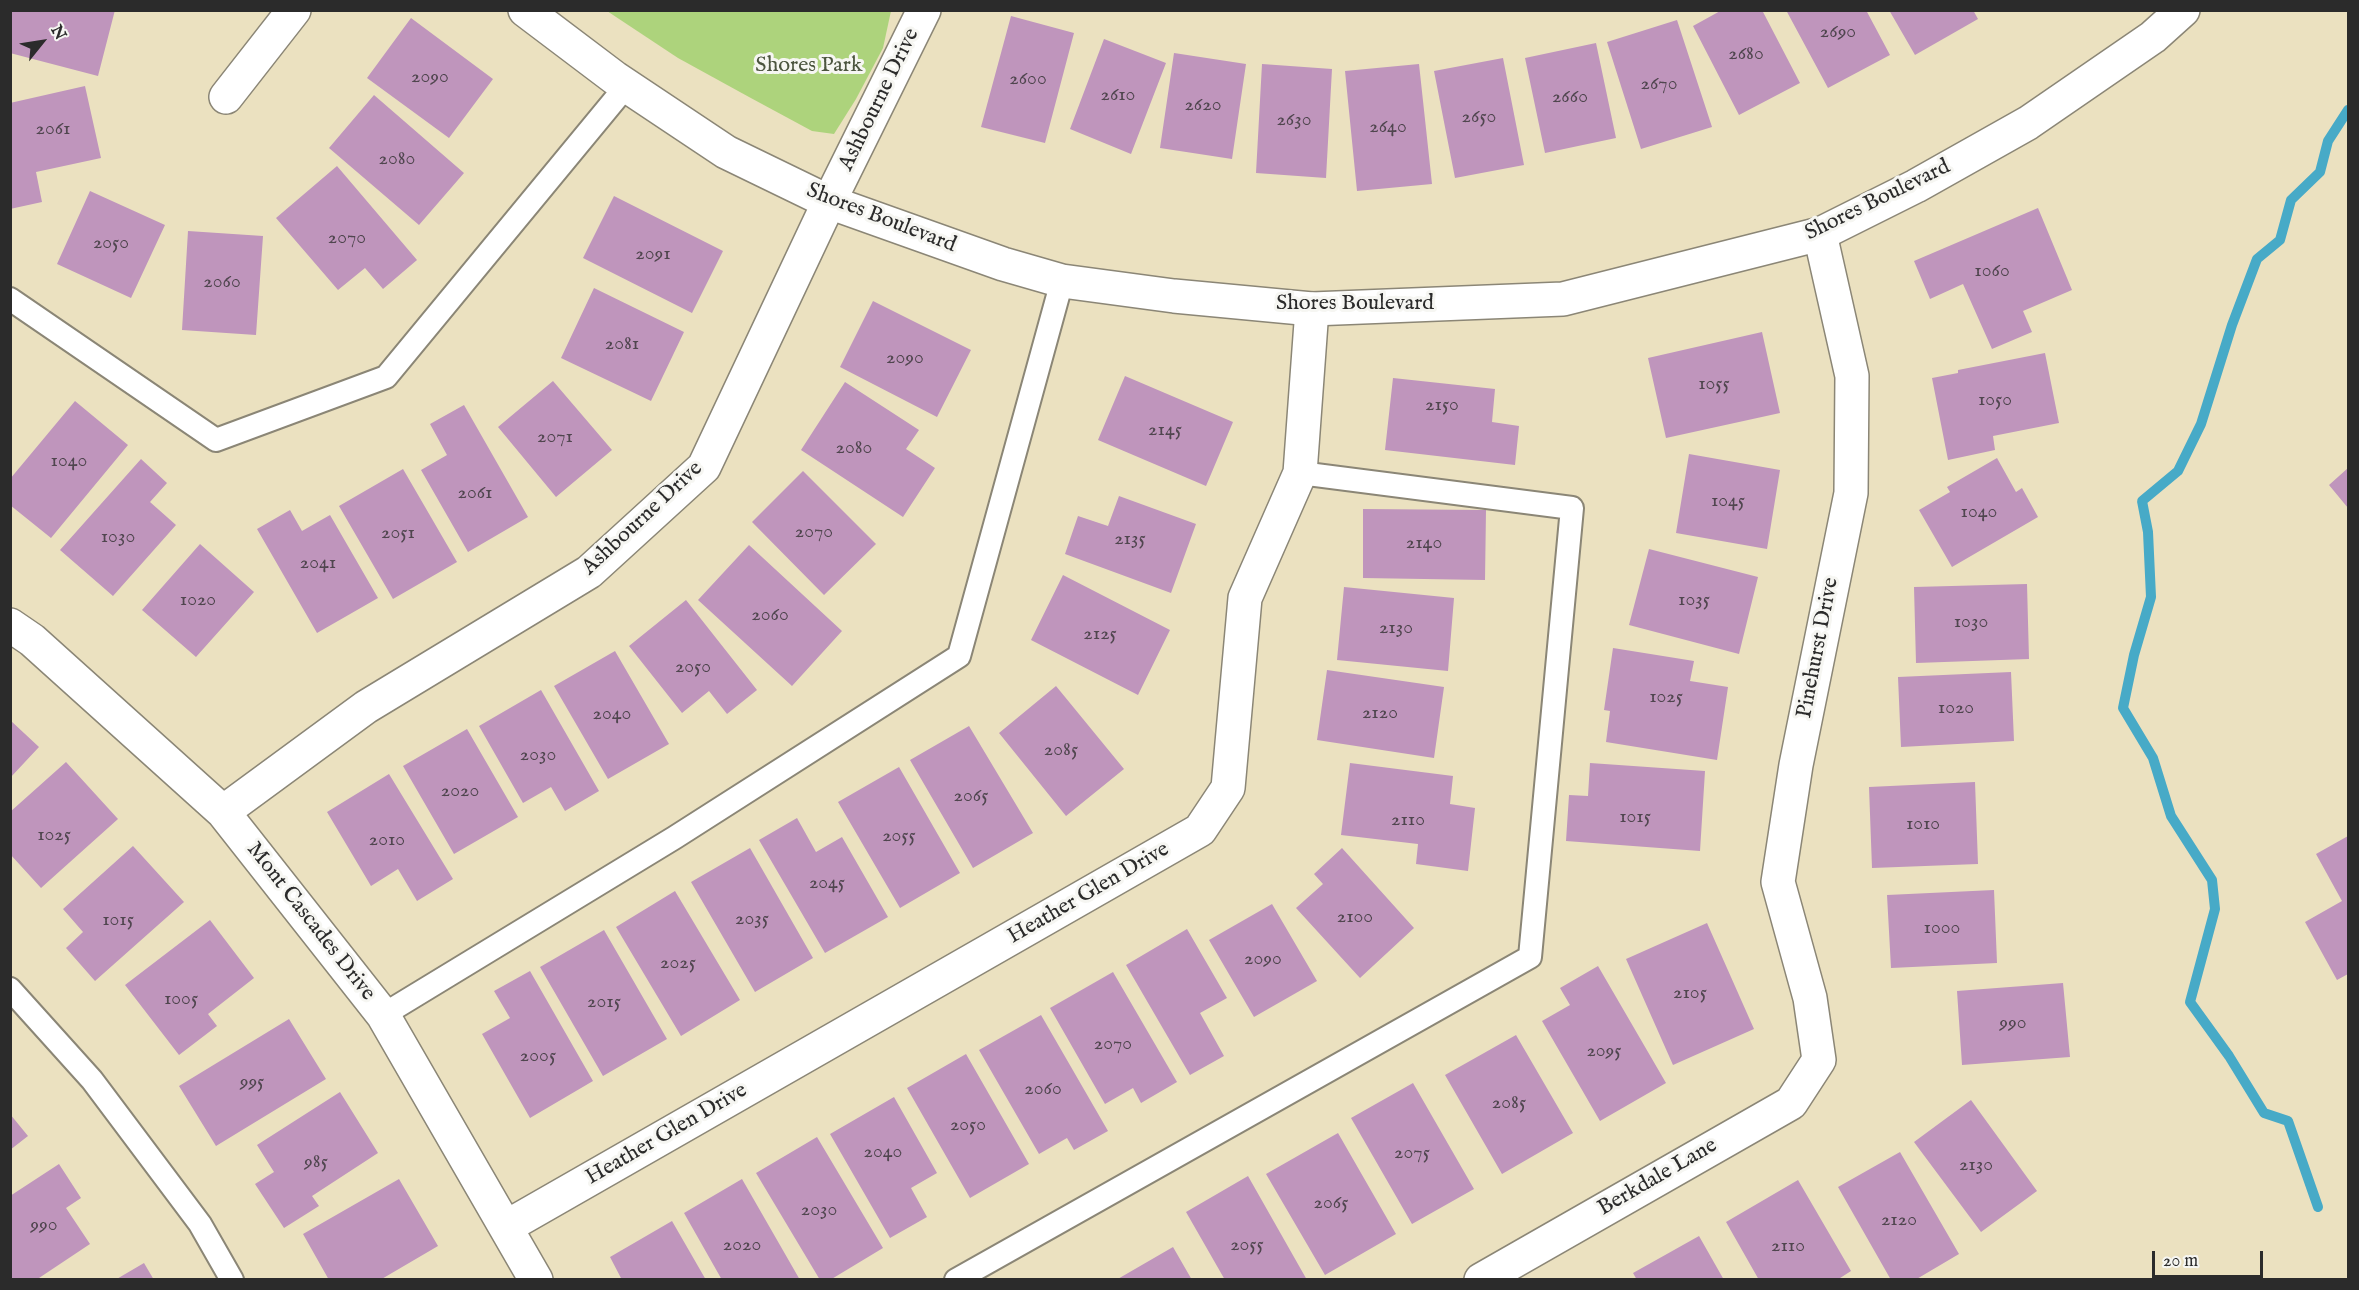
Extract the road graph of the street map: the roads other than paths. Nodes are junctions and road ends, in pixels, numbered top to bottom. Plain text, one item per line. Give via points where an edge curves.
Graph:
1 (294, 10) edge
2 (525, 10) edge
3 (924, 10) edge
4 (2183, 10) edge
5 (627, 85) junction
6 (226, 97) dead end
7 (829, 202) junction
8 (1820, 234) junction
9 (1062, 281) junction
10 (10, 299) edge
11 (1312, 309) junction
12 (1300, 474) junction
13 (10, 625) edge
14 (223, 812) junction
15 (10, 988) edge
16 (383, 1016) junction
17 (1819, 1060) joint
18 (506, 1227) junction
19 (232, 1280) edge
20 (536, 1280) edge
21 (957, 1280) edge
22 (1481, 1280) edge

1 - 6 street
2 - 5 street, Shores Boulevard
3 - 7 street, Ashbourne Drive
4 - 8 street, Shores Boulevard via 2153,37 2028,123
5 - 7 street, Shores Boulevard via 726,152
5 - 10 lane via 386,377 216,440
7 - 9 street, Shores Boulevard
7 - 14 street, Ashbourne Drive via 704,467 589,572 366,707
8 - 11 street, Shores Boulevard via 1563,299
8 - 17 street, Pinehurst Drive via 1852,376 1851,493 1796,765 1778,882 1810,998
9 - 11 street, Shores Boulevard
9 - 16 lane via 959,656 674,838
11 - 12 street, Heather Glen Drive
12 - 18 street, Heather Glen Drive via 1245,598 1228,788 1200,830
12 - 21 lane via 1572,508 1530,957
13 - 14 street, Mont Cascades Drive via 32,640
14 - 16 street, Mont Cascades Drive
15 - 19 lane via 92,1080 200,1224
16 - 18 street, Mont Cascades Drive
17 - 22 street, Berkdale Lane via 1791,1103
18 - 20 street, Mont Cascades Drive

